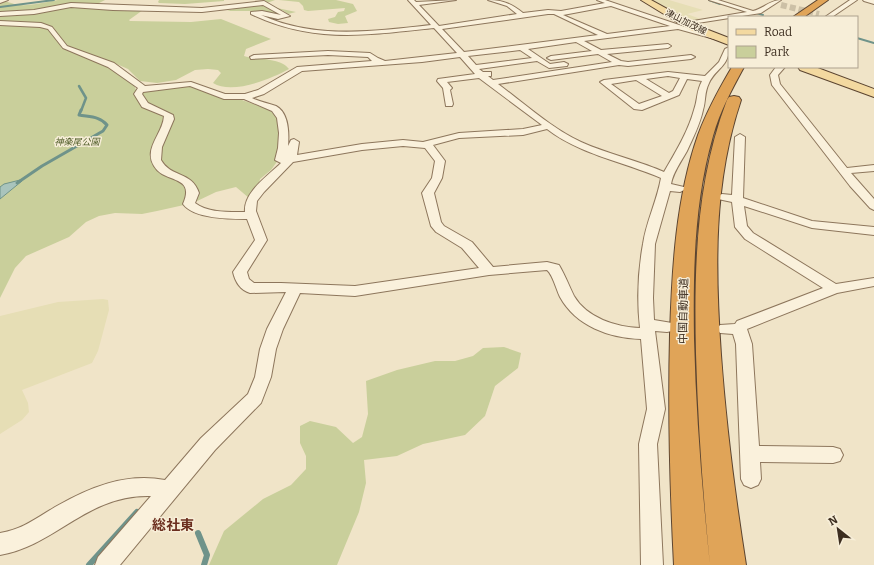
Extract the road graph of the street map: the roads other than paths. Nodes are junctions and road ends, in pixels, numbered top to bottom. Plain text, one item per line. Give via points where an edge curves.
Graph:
1 (6, 0) edge
2 (453, 0) edge
3 (491, 0) edge
4 (600, 0) edge
5 (645, 0) edge
6 (712, 0) edge
7 (763, 0) edge
8 (811, 0) edge
9 (824, 0) edge
10 (854, 0) edge
11 (866, 0) edge
12 (0, 1) edge
13 (621, 1) dead end
14 (413, 2) edge
15 (778, 2) edge
16 (874, 2) edge
17 (610, 3) junction
18 (716, 7) dead end
19 (754, 12) junction
20 (560, 13) junction
21 (0, 14) edge
22 (738, 14) junction
23 (819, 14) dead end
24 (522, 15) junction
25 (793, 15) edge
26 (728, 16) edge
27 (729, 16) edge
28 (825, 16) edge
29 (830, 16) edge
30 (0, 23) edge
31 (683, 26) junction
32 (437, 27) junction
33 (610, 37) junction
34 (579, 41) junction
35 (657, 41) dead end
36 (625, 42) junction
37 (728, 42) edge
38 (590, 46) junction
39 (668, 46) dead end
40 (522, 48) junction
41 (637, 48) junction
42 (728, 51) edge
43 (601, 52) junction
44 (678, 52) dead end
45 (530, 53) junction
46 (648, 54) junction
47 (254, 57) dead end
48 (691, 57) dead end
49 (611, 58) junction
50 (539, 59) junction
51 (662, 60) junction
52 (388, 63) junction
53 (619, 63) junction
54 (472, 64) junction
55 (551, 65) junction
56 (723, 65) edge
57 (750, 68) edge
58 (780, 68) edge
59 (807, 68) edge
60 (572, 70) junction
61 (685, 76) junction
62 (638, 78) junction
63 (707, 79) junction
64 (491, 83) junction
65 (143, 88) junction
66 (874, 93) edge
67 (669, 96) junction
68 (246, 97) junction
69 (449, 104) dead end
70 (550, 126) junction
71 (740, 137) dead end
72 (294, 142) dead end
73 (426, 144) junction
74 (290, 159) junction
75 (874, 168) edge
76 (844, 171) junction
77 (666, 182) junction
78 (262, 188) junction
79 (680, 189) dead end
80 (722, 197) dead end
81 (737, 200) junction
82 (874, 206) edge
83 (251, 215) junction
84 (874, 230) edge
85 (489, 271) junction
86 (874, 282) edge
87 (295, 288) junction
88 (834, 289) junction
89 (667, 327) dead end
90 (647, 330) junction
91 (750, 452) junction
92 (833, 455) dead end
93 (751, 479) dead end
94 (170, 490) junction
95 (0, 544) edge
96 (106, 565) edge
97 (652, 565) edge
98 (692, 565) edge
99 (728, 565) edge

1 - 12 street
2 - 14 street
3 - 24 street via 509,5
4 - 17 street
5 - 31 main road, 津山加茂線
6 - 19 street
7 - 15 street
8 - 25 highway
9 - 25 highway
10 - 29 street
11 - 16 street
13 - 17 street
14 - 32 street
15 - 19 street via 760,12
17 - 20 street
17 - 31 street
18 - 22 street
19 - 22 street
20 - 24 street
20 - 33 street via 557,15
21 - 32 street via 34,12 71,4 113,8 202,10 264,3 287,16 278,18 262,12 252,13 289,28 313,32 369,33
22 - 27 street
23 - 28 street
24 - 32 street
26 - 31 street
30 - 65 street via 41,25 50,28 65,47 111,65
31 - 33 street
31 - 37 main road, 津山加茂線
32 - 54 street
33 - 34 street
33 - 36 street
34 - 38 street
34 - 40 street
35 - 36 street
36 - 38 street
36 - 41 street
38 - 43 street
38 - 45 street
39 - 41 street
40 - 45 street
40 - 54 street
41 - 43 street
41 - 46 street
42 - 56 street
43 - 49 street
43 - 50 street
44 - 46 street
45 - 50 street
45 - 54 street
46 - 49 street
46 - 51 street
47 - 52 street via 328,49 370,55 375,60
48 - 51 street
49 - 53 street
49 - 55 street
50 - 54 street
50 - 55 street
51 - 53 street
52 - 54 street
52 - 68 street via 300,69 261,92
53 - 60 street
54 - 55 street
54 - 64 street
54 - 69 street via 441,81 448,88 446,95
55 - 60 street
56 - 63 street
56 - 98 highway, 中国自動車道 via 720,98 702,144 689,213 684,264 682,401 686,504
57 - 99 highway via 733,101 718,148 709,219 707,282 711,406
58 - 76 street via 774,77 776,85
59 - 66 main road
60 - 64 street
61 - 62 street via 668,74
61 - 63 street
61 - 67 street via 676,93
62 - 67 street
62 - 67 street via 604,82 637,107
63 - 77 street via 699,110
64 - 70 street
65 - 68 street via 191,84 224,96
65 - 83 street via 138,94 145,105 169,115 156,151 156,161 161,169 191,185 193,194 189,204 193,209 210,213
68 - 78 street via 275,110 281,119 284,153 272,170 261,179
70 - 73 street via 522,132 434,140
70 - 77 street via 578,144 637,164
71 - 81 street
72 - 74 street
73 - 74 street via 381,145
73 - 85 street via 440,161 436,178 428,193 435,223 440,230 467,245
74 - 78 street
75 - 76 street
76 - 82 street
77 - 79 street
77 - 90 street via 649,244
78 - 83 street via 250,205
80 - 81 street
81 - 84 street via 810,224
81 - 88 street via 741,227 750,236
83 - 87 street via 261,240 240,272 242,280 250,288
85 - 87 street via 355,291
85 - 90 street via 538,266 554,268 571,302 587,317 621,332
86 - 88 street
87 - 94 street via 275,329 263,377 254,398 208,444
88 - 91 street via 732,329 744,344
89 - 90 street
90 - 97 street via 656,409 648,444
91 - 92 street via 765,455
91 - 93 street
94 - 95 street via 156,486 126,487 101,495 66,512 34,532
94 - 96 street

